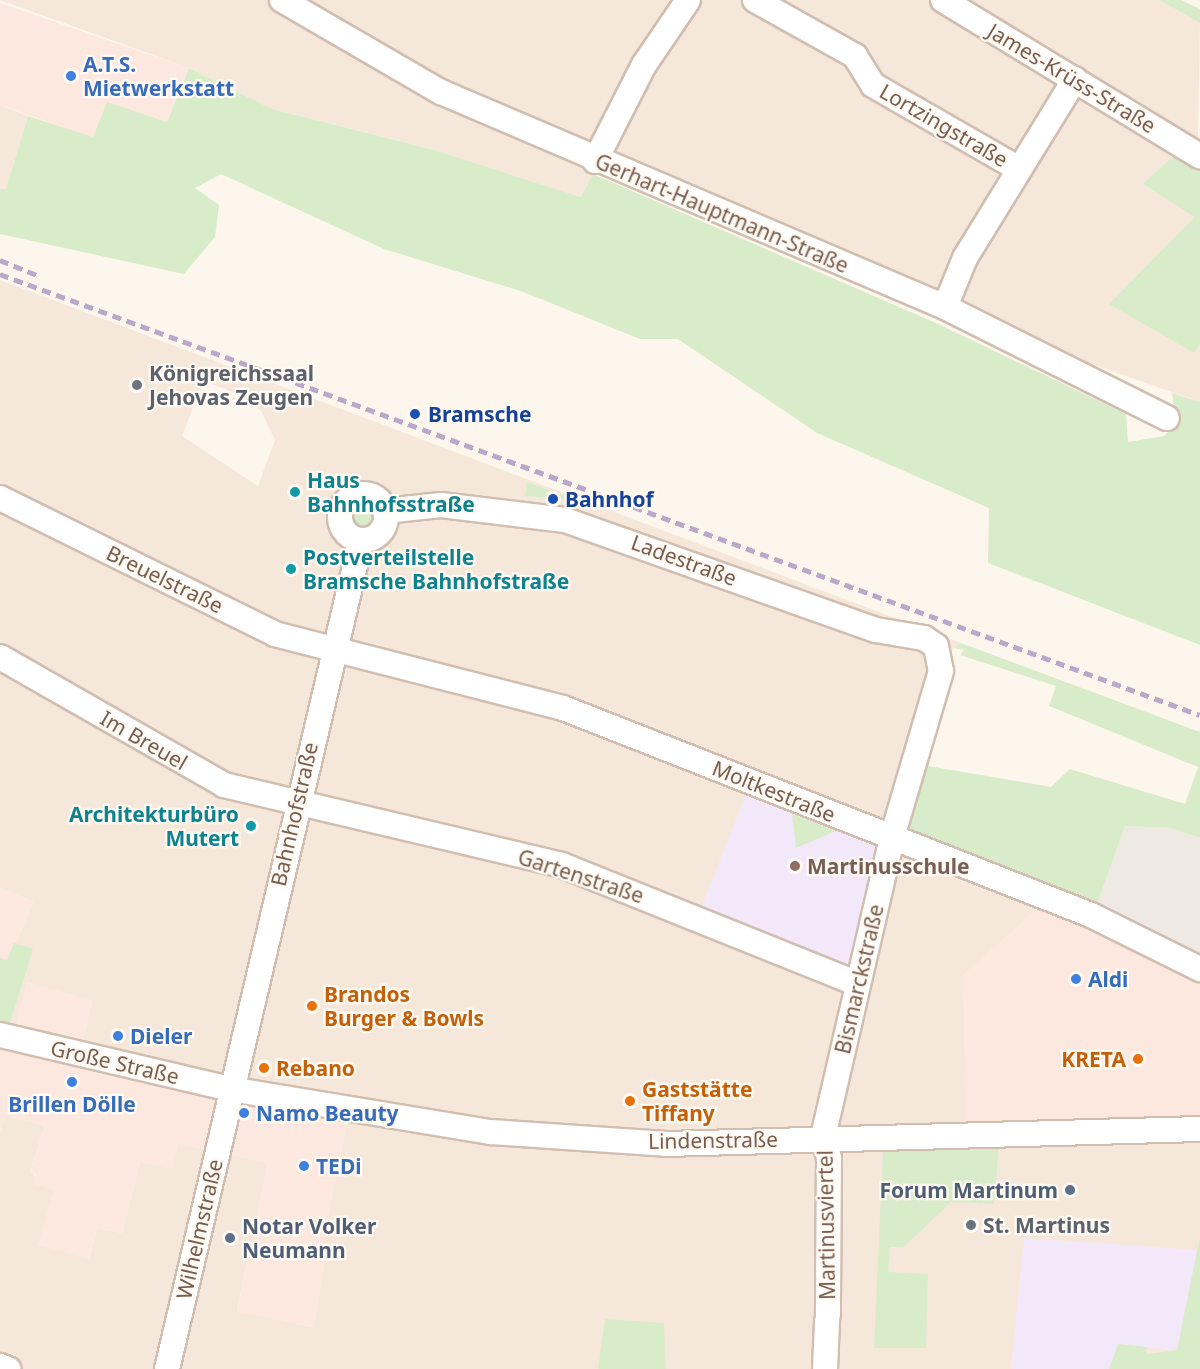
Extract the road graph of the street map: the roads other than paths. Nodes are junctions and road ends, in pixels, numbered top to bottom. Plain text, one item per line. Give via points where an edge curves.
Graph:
1 (282, 0) edge
2 (688, 0) edge
3 (755, 0) edge
4 (943, 0) edge
5 (1076, 79) junction
6 (1200, 156) edge
7 (595, 161) junction
8 (1018, 169) junction
9 (945, 307) junction
10 (1167, 418) dead end
11 (0, 498) edge
12 (385, 511) junction
13 (361, 540) junction
14 (334, 651) junction
15 (0, 657) edge
16 (936, 683) joint
17 (296, 804) junction
18 (892, 838) junction
19 (1200, 969) edge
20 (856, 983) junction
21 (0, 1035) edge
22 (231, 1089) junction
23 (1200, 1129) edge
24 (824, 1136) junction
25 (0, 1366) edge
26 (8, 1369) edge
27 (167, 1369) edge
28 (825, 1369) edge

1 - 7 street, Gerhart-Hauptmann-Straße via 441,92
2 - 7 street via 644,65
3 - 8 street, Lortzingstraße via 855,56 873,85
4 - 5 street, James-Krüss-Straße
5 - 6 street, James-Krüss-Straße
5 - 8 street, Lortzingstraße
7 - 9 street, Gerhart-Hauptmann-Straße
8 - 9 street, Lortzingstraße via 965,258
9 - 10 street, Gerhart-Hauptmann-Straße
11 - 14 street, Breuelstraße via 275,634
12 - 13 street via 380,532
12 - 13 street via 373,497 347,500 341,525
12 - 16 street, Ladestraße via 441,505 586,525 876,630 924,638 942,657
13 - 14 street, Bahnhofstraße
14 - 17 street, Bahnhofstraße
14 - 18 street, Moltkestraße via 563,708
15 - 17 street, Im Breuel via 224,785
16 - 18 street, Bismarckstraße
17 - 20 street, Gartenstraße via 562,865
17 - 22 street, Bahnhofstraße
18 - 19 street, Moltkestraße via 1091,915
18 - 20 street, Bismarckstraße
20 - 24 street, Bismarckstraße
21 - 22 street, Große Straße
22 - 24 street, Lindenstraße via 491,1132 666,1144
22 - 27 street, Wilhelmstraße
23 - 24 street, Lindenstraße
24 - 28 street, Martinusviertel via 829,1158
25 - 26 street

